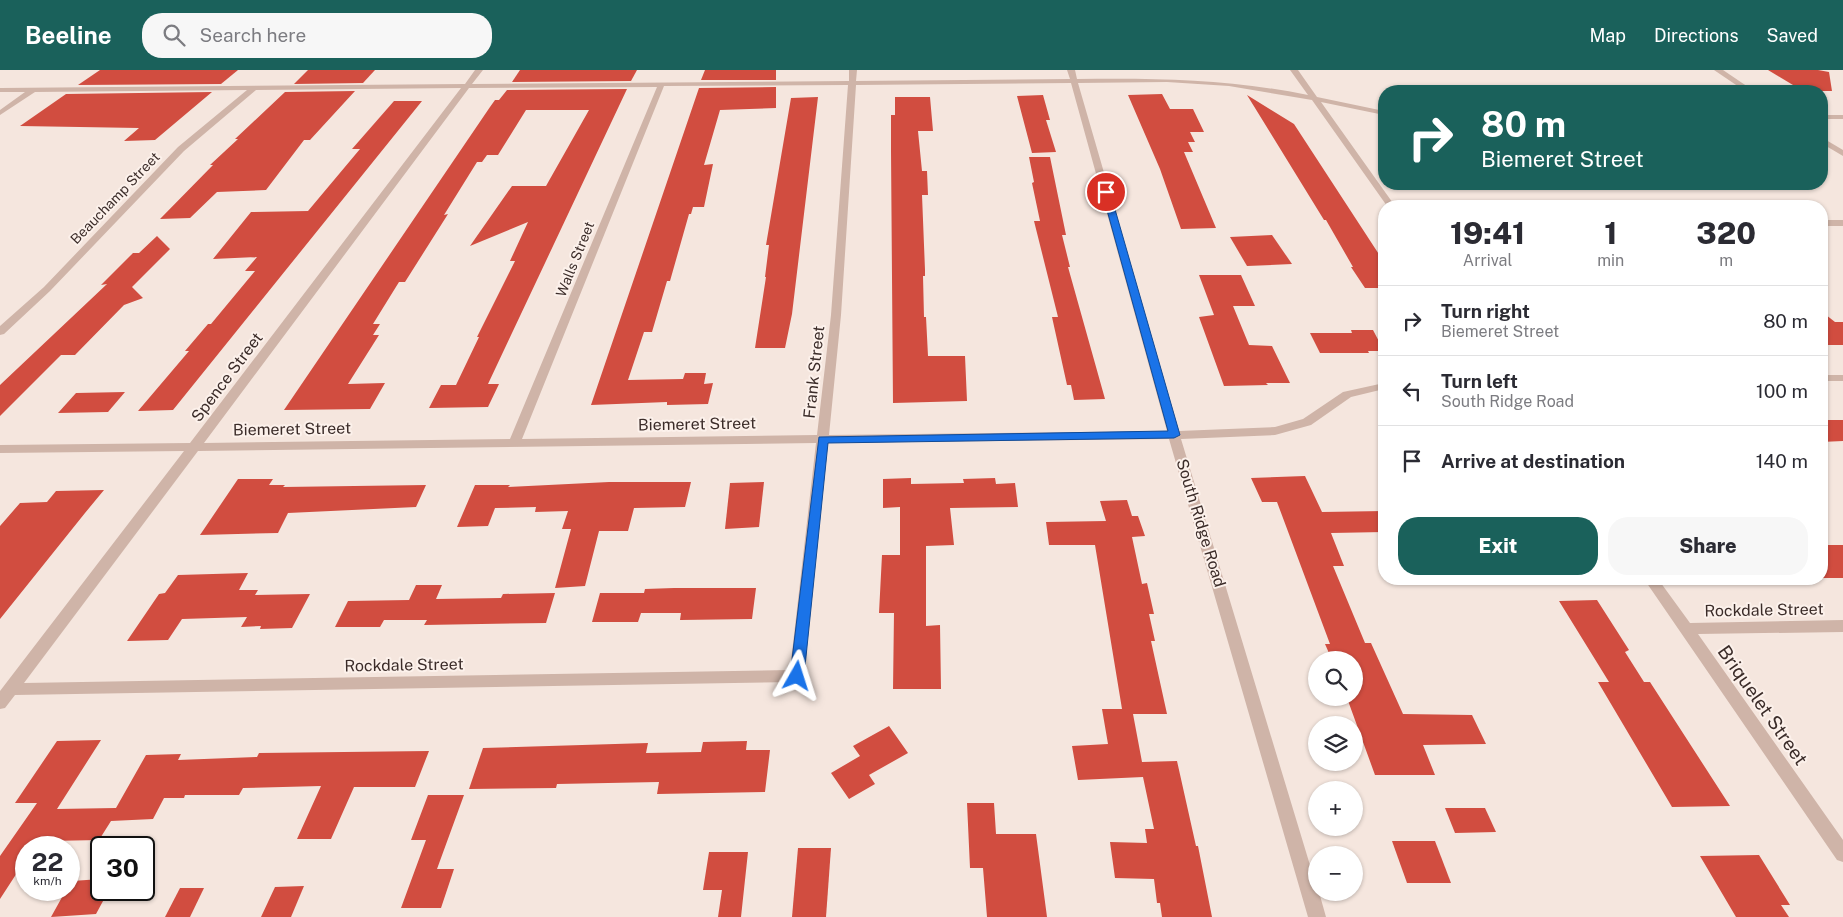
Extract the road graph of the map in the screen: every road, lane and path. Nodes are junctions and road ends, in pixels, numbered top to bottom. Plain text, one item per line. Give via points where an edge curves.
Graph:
1 (479, 70) edge
2 (853, 70) edge
3 (1071, 70) edge
4 (1294, 70) edge
5 (1718, 70) edge
6 (1074, 80) junction
7 (852, 83) junction
8 (661, 85) junction
9 (1741, 85) edge
10 (467, 86) junction
11 (254, 88) junction
12 (0, 90) edge
13 (33, 90) junction
14 (1317, 100) junction
15 (0, 112) edge
16 (1378, 112) edge
17 (1828, 117) edge
18 (1843, 117) edge
19 (1828, 144) edge
20 (1843, 154) edge
21 (1378, 187) edge
22 (1843, 223) edge
23 (1828, 224) edge
24 (0, 332) edge
25 (1828, 378) edge
26 (1843, 378) edge
27 (1378, 387) edge
28 (1174, 435) junction
29 (823, 439) junction
30 (514, 443) junction
31 (194, 447) junction
32 (0, 449) edge
33 (1655, 585) edge
34 (1843, 626) edge
35 (1686, 628) junction
36 (797, 676) joint
37 (11, 689) junction
38 (0, 703) edge
39 (1843, 854) edge
40 (1317, 917) edge

1 - 10 street, Spence Street
2 - 7 street, Frank Street
3 - 6 street, South Ridge Road
4 - 14 street
5 - 9 street
6 - 7 street
6 - 14 street via 1229,84
6 - 28 street, South Ridge Road
7 - 8 street
7 - 29 street, Frank Street via 836,315
8 - 10 street
8 - 30 street, Walls Street
10 - 11 street
10 - 31 street, Spence Street
11 - 13 street
11 - 24 street, Beauchamp Street via 181,149 47,289
12 - 13 street
13 - 15 street
14 - 16 street
14 - 21 street
17 - 18 street
19 - 20 street
22 - 23 street
25 - 26 street
27 - 28 street, Biemeret Street via 1346,394 1307,422 1275,431
28 - 29 street, Biemeret Street
28 - 40 street, South Ridge Road
29 - 30 street, Biemeret Street
29 - 36 street, Frank Street
30 - 31 street, Biemeret Street
31 - 32 street, Biemeret Street
31 - 37 street, Spence Street
33 - 35 street, Briquelet Street
34 - 35 street, Rockdale Street
35 - 39 street, Briquelet Street
36 - 37 street, Rockdale Street
37 - 38 street, Spence Street

